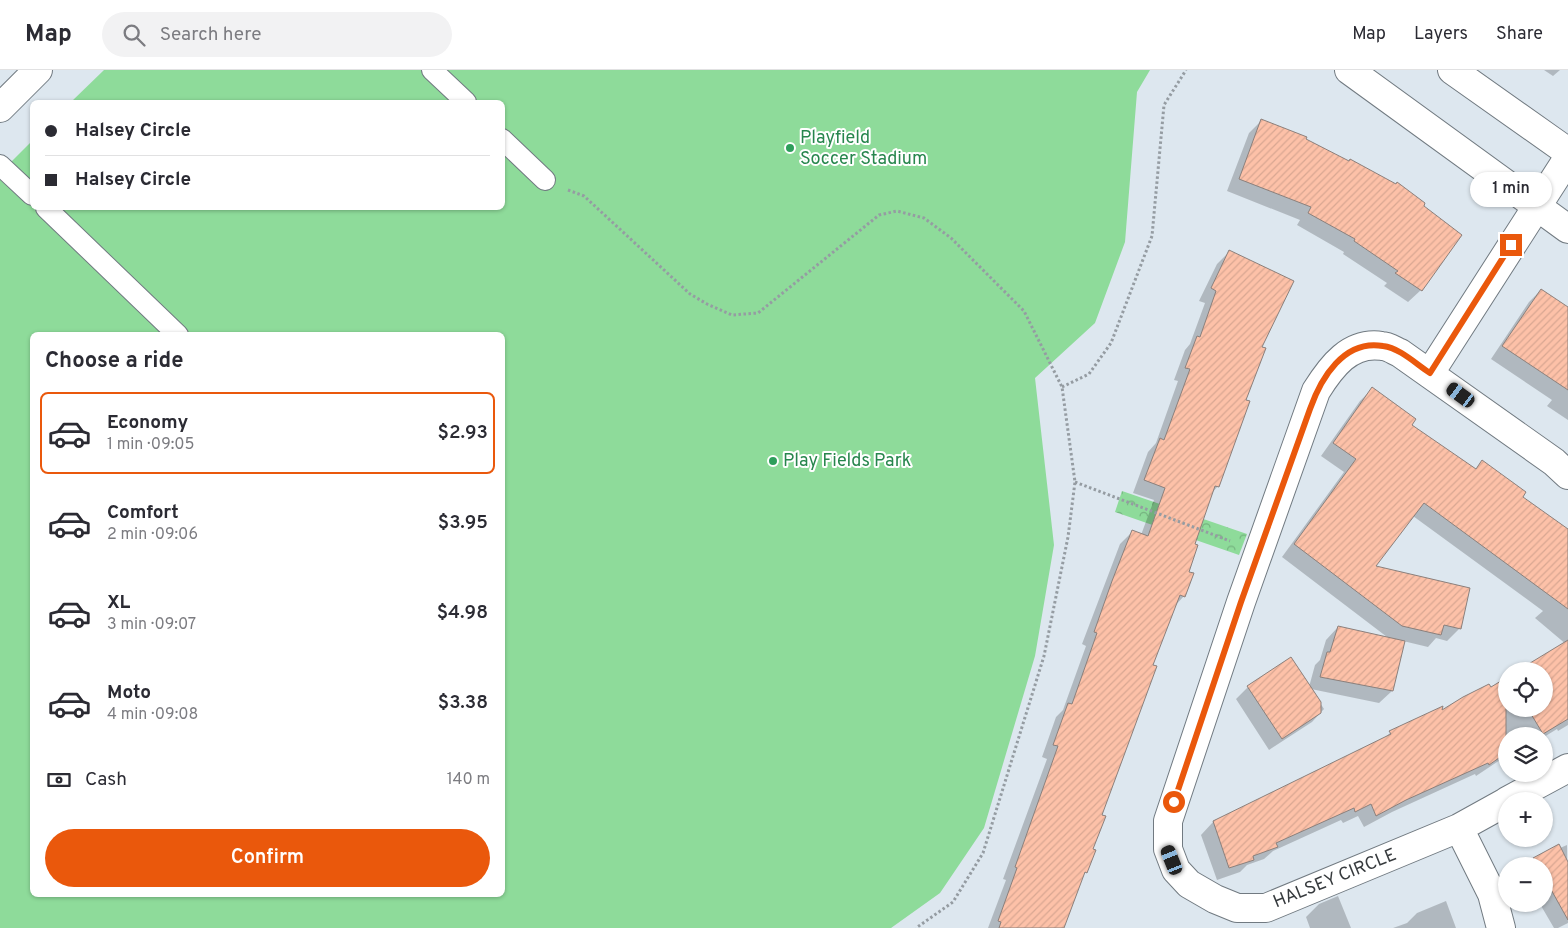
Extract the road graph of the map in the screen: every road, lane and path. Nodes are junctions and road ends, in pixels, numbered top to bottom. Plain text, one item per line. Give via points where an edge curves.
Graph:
1 (38, 70) edge
2 (432, 70) edge
3 (1186, 70) edge
4 (1349, 70) edge
5 (1452, 70) edge
6 (464, 100) edge
7 (0, 108) edge
8 (505, 142) edge
9 (1568, 152) edge
10 (1568, 158) edge
11 (0, 165) edge
12 (545, 180) joint
13 (30, 193) edge
14 (1536, 206) junction
15 (48, 210) edge
16 (1568, 229) edge
17 (175, 332) edge
18 (1430, 373) junction
19 (1062, 387) junction
20 (1568, 475) edge
21 (1075, 482) junction
22 (1259, 551) junction
23 (1568, 768) edge
24 (1524, 792) edge
25 (1498, 806) edge
26 (1459, 828) junction
27 (1492, 894) junction
28 (916, 928) edge
29 (1501, 928) edge
30 (1521, 928) edge

1 - 7 street
2 - 6 lane
3 - 19 path via 1164,105 1152,236 1111,343 1089,374
4 - 14 street
5 - 9 street
8 - 12 lane
10 - 14 street
11 - 13 lane
12 - 19 path via 584,196 690,294 732,315 758,313 879,214 897,210 924,218 951,238 1024,311
14 - 16 street
14 - 18 street
15 - 17 lane
18 - 20 street, HALSEY CIRCLE
18 - 22 street, HALSEY CIRCLE via 1383,346 1363,346 1351,351 1329,369 1316,391
19 - 21 path
21 - 22 path
21 - 28 path via 1068,537 1044,656 983,853 953,902
22 - 26 street, HALSEY CIRCLE via 1168,820 1168,849 1176,870 1189,884 1215,899 1237,908 1266,908
23 - 24 street, HALSEY CIRCLE
25 - 26 street, HALSEY CIRCLE
26 - 27 street
27 - 29 street
27 - 30 street

